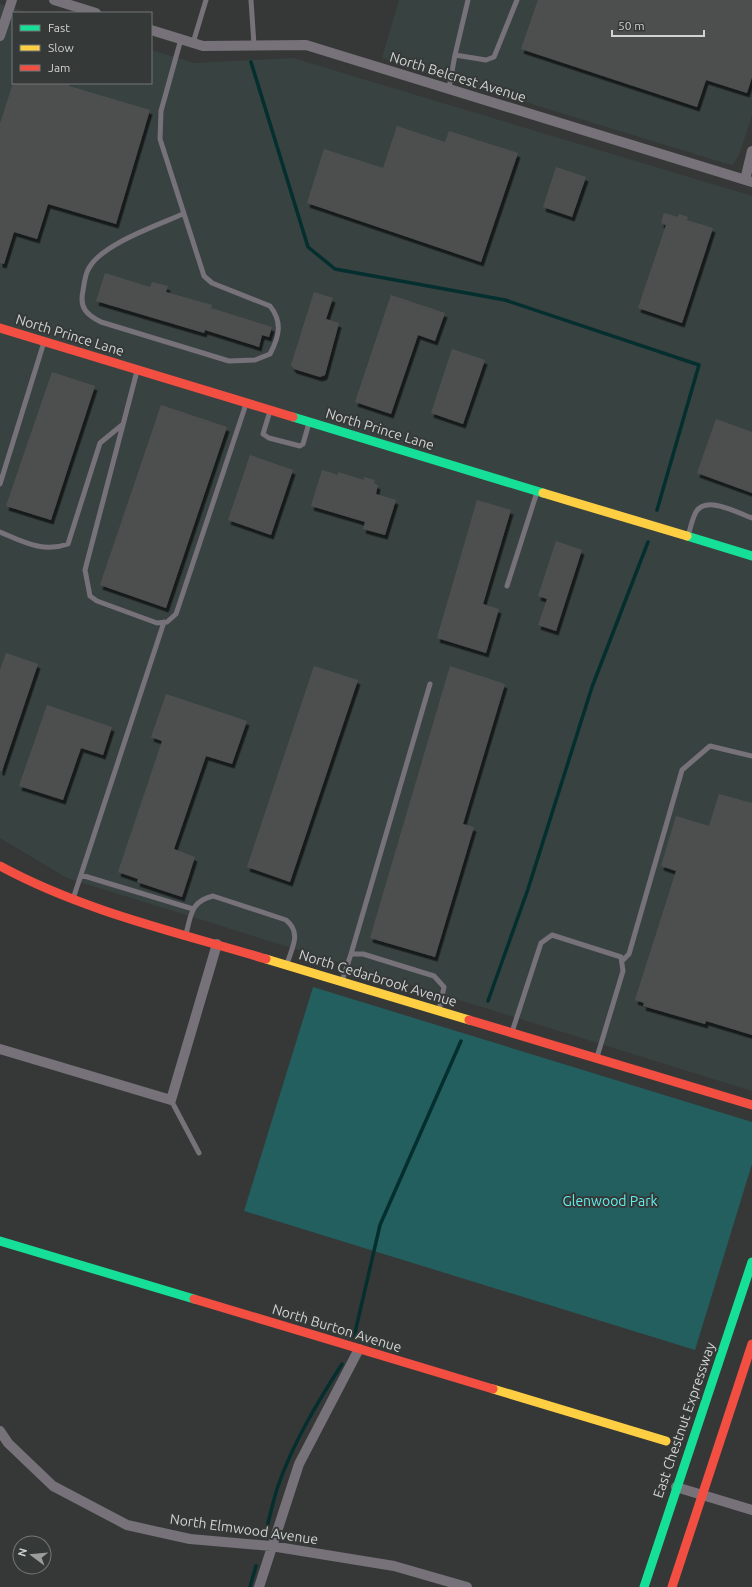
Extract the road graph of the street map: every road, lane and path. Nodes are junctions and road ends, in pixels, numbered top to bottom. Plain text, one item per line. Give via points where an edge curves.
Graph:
1 (12, 0) edge
2 (54, 0) edge
3 (206, 0) edge
4 (250, 0) edge
5 (468, 0) edge
6 (517, 0) edge
7 (93, 12) edge
8 (152, 30) edge
9 (0, 36) edge
10 (181, 39) junction
11 (193, 43) junction
12 (254, 45) junction
13 (455, 54) junction
14 (449, 88) junction
15 (752, 151) edge
16 (748, 181) edge
17 (183, 214) junction
18 (0, 328) edge
19 (44, 341) junction
20 (137, 370) junction
21 (246, 403) junction
22 (270, 410) junction
23 (309, 422) junction
24 (123, 424) junction
25 (0, 484) edge
26 (537, 491) junction
27 (752, 518) edge
28 (0, 532) edge
29 (688, 536) junction
30 (752, 556) edge
31 (507, 586) dead end
32 (164, 622) junction
33 (430, 684) dead end
34 (752, 756) edge
35 (0, 866) edge
36 (81, 875) junction
37 (73, 900) junction
38 (192, 909) junction
39 (186, 934) junction
40 (217, 944) junction
41 (351, 954) junction
42 (622, 961) junction
43 (287, 965) junction
44 (342, 982) junction
45 (439, 1011) junction
46 (512, 1033) junction
47 (0, 1049) edge
48 (596, 1058) junction
49 (171, 1100) junction
50 (752, 1105) edge
51 (199, 1153) dead end
52 (0, 1241) edge
53 (752, 1262) edge
54 (752, 1344) edge
55 (359, 1349) junction
56 (0, 1431) edge
57 (666, 1442) dead end
58 (676, 1486) junction
59 (702, 1494) junction
60 (752, 1510) edge
61 (271, 1546) junction
62 (259, 1587) edge
63 (467, 1587) edge
64 (644, 1587) edge
65 (672, 1587) edge

1 - 9 street
2 - 7 street
3 - 11 lane
4 - 12 lane
5 - 13 lane
6 - 13 lane via 494,57 486,60
8 - 10 street, North Belcrest Avenue
10 - 11 street, North Belcrest Avenue
10 - 17 lane via 161,111 160,139
11 - 12 street, North Belcrest Avenue via 203,46
12 - 14 street, North Belcrest Avenue via 306,44
13 - 14 lane
14 - 16 street, North Belcrest Avenue
15 - 16 street
17 - 17 lane via 204,276 212,282 270,306 276,314 278,330 270,354 255,360 229,361 101,322 88,316 83,308 82,294 88,268 97,258 121,241
18 - 19 street, North Prince Lane
19 - 20 street, North Prince Lane
19 - 25 lane
20 - 21 street, North Prince Lane
20 - 24 lane
21 - 22 street, North Prince Lane
21 - 32 lane via 176,614
22 - 23 street, North Prince Lane
22 - 23 lane via 263,434 269,438 300,446 303,444
23 - 26 street, North Prince Lane
24 - 28 lane via 100,443 68,544 57,548 35,546
24 - 32 lane via 85,570 90,596 97,601 158,623
26 - 29 street, North Prince Lane
26 - 31 lane
27 - 29 lane via 714,504 701,507 696,512
29 - 30 street, North Prince Lane
32 - 36 lane
33 - 41 lane
34 - 42 lane via 710,746 682,770 629,954
35 - 37 street, North Cedarbrook Avenue via 42,888
36 - 37 lane
36 - 38 lane
37 - 39 street, North Cedarbrook Avenue
38 - 39 lane
38 - 43 lane via 204,898 213,896 286,920 293,925 296,935
39 - 40 street, North Cedarbrook Avenue
40 - 43 street, North Cedarbrook Avenue
40 - 49 street
41 - 44 lane
41 - 45 lane via 362,954 434,976 444,987
42 - 46 lane via 621,957 552,935 541,943
42 - 48 lane via 622,971
43 - 44 street, North Cedarbrook Avenue
44 - 45 street, North Cedarbrook Avenue
45 - 46 street, North Cedarbrook Avenue
46 - 48 street, North Cedarbrook Avenue
47 - 49 street
48 - 50 street, North Cedarbrook Avenue
49 - 51 lane
52 - 55 street, North Burton Avenue
53 - 58 street, East Chestnut Expressway
54 - 59 street
55 - 57 street, North Burton Avenue
55 - 61 street via 299,1464
56 - 61 street, North Elmwood Avenue via 8,1443 53,1486 127,1525 190,1539
58 - 59 street
58 - 64 street, East Chestnut Expressway
59 - 60 street
59 - 65 street
61 - 62 street
61 - 63 street, North Elmwood Avenue via 394,1566

